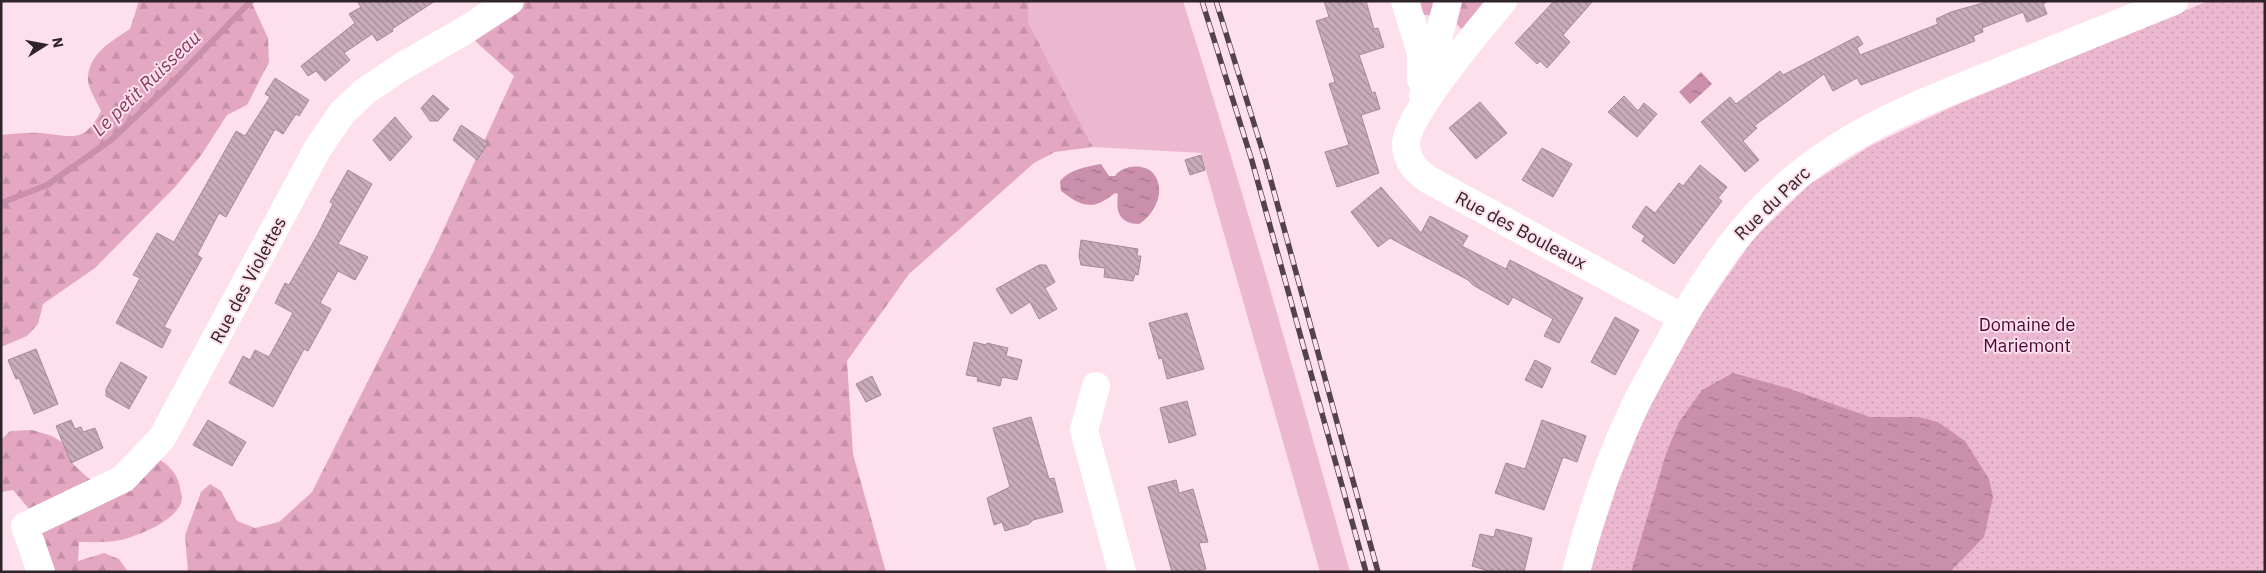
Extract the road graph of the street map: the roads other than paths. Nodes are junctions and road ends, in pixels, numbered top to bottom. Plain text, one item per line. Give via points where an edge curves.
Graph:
1 (510, 1) edge
2 (1405, 1) edge
3 (1448, 1) edge
4 (1503, 1) edge
5 (2174, 1) edge
6 (1418, 112) junction
7 (1683, 318) junction
8 (1096, 386) dead end
9 (41, 572) edge
10 (1122, 572) edge
11 (1576, 572) edge

1 - 9 street, Rue des Violettes via 400,67 364,92 342,113 318,148 162,438 123,479 25,526
2 - 6 street, Rue des Bouleaux via 1421,53
3 - 6 street
4 - 6 street, Rue des Bouleaux
5 - 7 street, Rue du Parc via 1958,88 1872,128 1814,162 1791,180 1725,250
6 - 7 street, Rue des Bouleaux via 1406,141 1410,162 1418,172
7 - 11 street, Rue du Parc via 1633,409 1607,471
8 - 10 street via 1084,430

